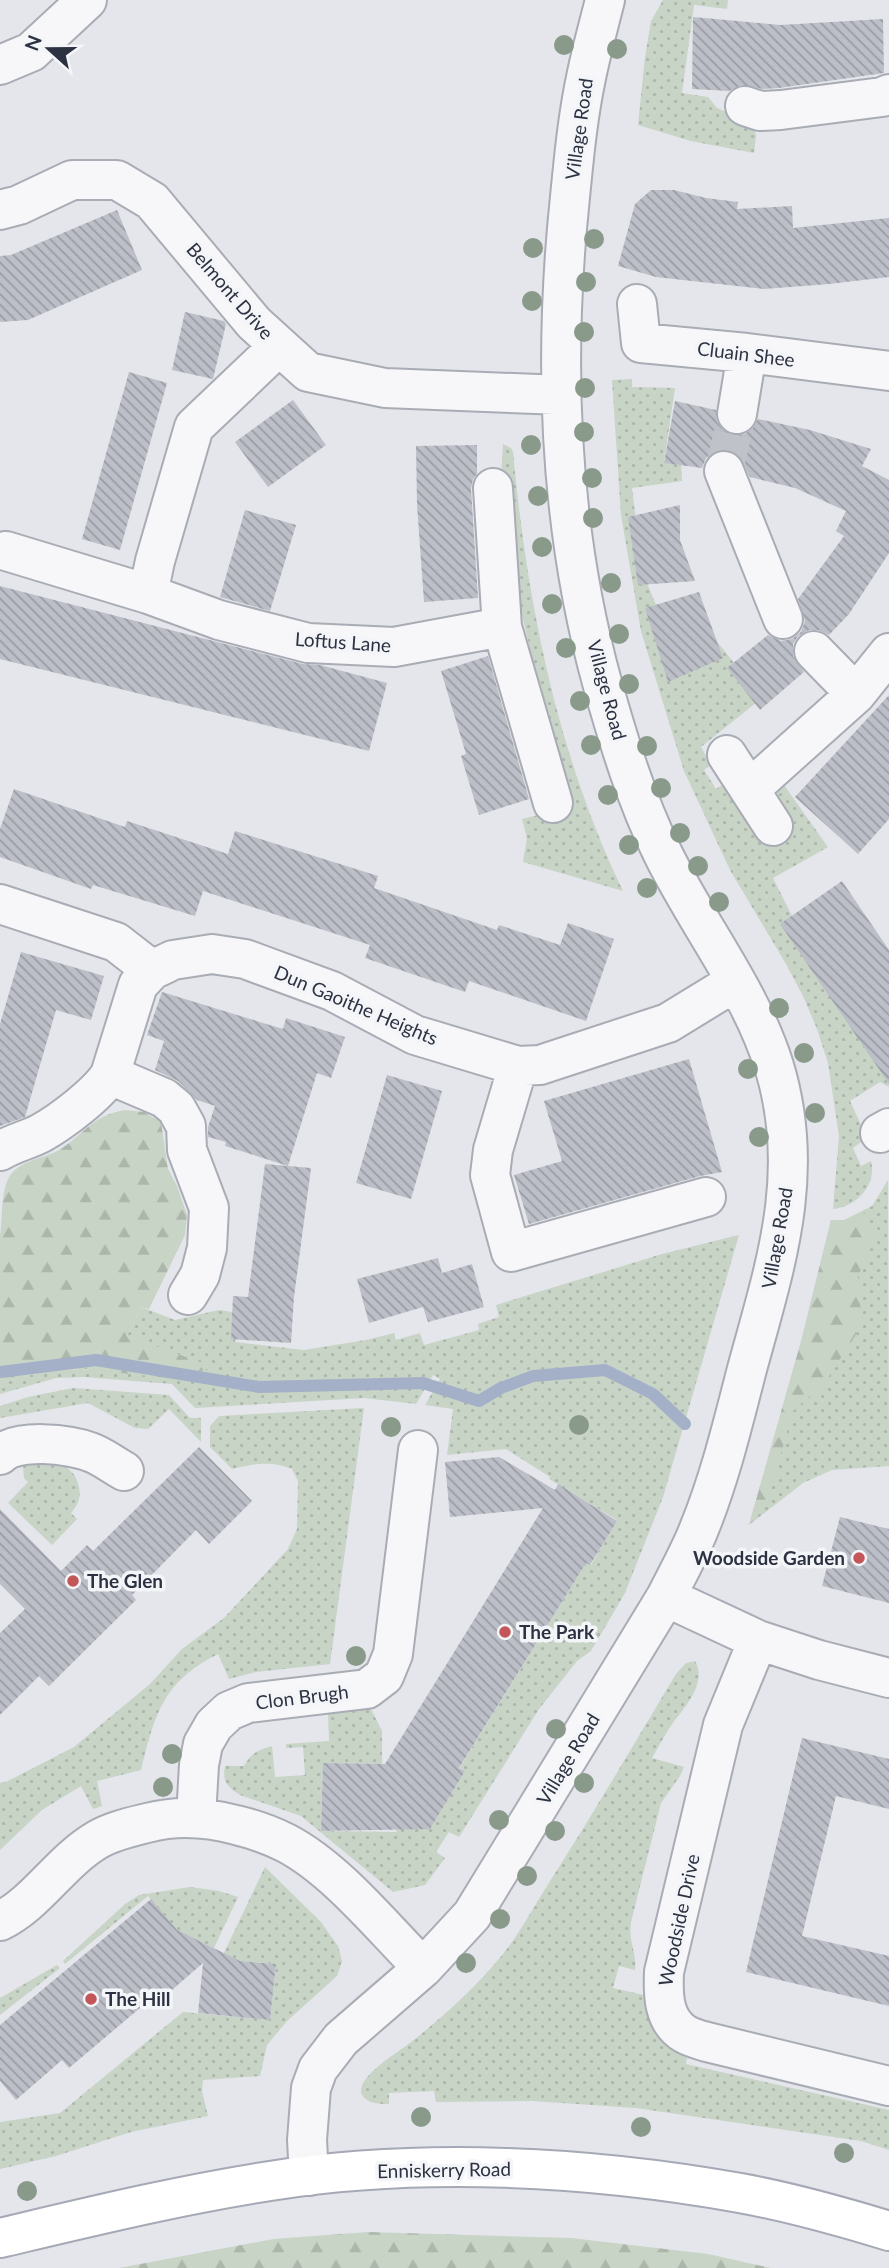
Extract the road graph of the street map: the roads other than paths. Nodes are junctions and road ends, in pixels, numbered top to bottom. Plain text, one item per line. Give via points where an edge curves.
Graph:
1 (87, 0) edge
2 (605, 0) edge
3 (0, 65) edge
4 (889, 94) edge
5 (745, 106) dead end
6 (0, 210) edge
7 (637, 304) dead end
8 (279, 346) junction
9 (747, 353) junction
10 (889, 371) edge
11 (562, 395) junction
12 (737, 414) tunnel mouth
13 (724, 471) tunnel mouth
14 (493, 488) dead end
15 (6, 551) dead end
16 (148, 594) junction
17 (783, 619) dead end
18 (502, 627) junction
19 (814, 651) dead end
20 (889, 653) edge
21 (856, 694) junction
22 (727, 755) dead end
23 (750, 789) junction
24 (553, 803) dead end
25 (773, 826) dead end
26 (0, 904) edge
27 (152, 970) junction
28 (735, 982) junction
29 (518, 1066) junction
30 (110, 1075) junction
31 (0, 1151) edge
32 (706, 1197) dead end
33 (188, 1295) dead end
34 (418, 1450) dead end
35 (0, 1455) edge
36 (124, 1471) dead end
37 (666, 1597) junction
38 (758, 1640) junction
39 (889, 1678) edge
40 (196, 1817) junction
41 (0, 1921) edge
42 (423, 1968) junction
43 (889, 2086) edge
44 (309, 2176) junction
45 (889, 2231) edge
46 (0, 2238) edge

1 - 3 street via 31,52
2 - 11 street, Village Road via 586,75 574,157 561,290
4 - 5 street via 781,110
6 - 8 street, Belmont Drive via 72,180 117,180 152,201 254,323
7 - 9 street, Cluain Shee via 641,342
8 - 11 street, Belmont Drive via 309,372 385,388
8 - 16 street via 194,427
9 - 10 street, Cluain Shee
9 - 12 street
11 - 28 street, Village Road via 576,555 603,685 640,803
13 - 17 street
14 - 18 street
15 - 16 street, Loftus Lane
16 - 18 street, Loftus Lane via 219,620 308,643 394,647
18 - 24 street
19 - 21 street
20 - 21 street
21 - 23 street via 819,745
22 - 23 street
23 - 25 street
26 - 27 street via 116,942
27 - 29 street, Dun Gaoithe Heights via 173,960 212,954 245,960 332,991 415,1035
27 - 30 street via 138,985
28 - 29 street, Dun Gaoithe Heights via 668,1023 540,1065
28 - 37 street, Village Road via 774,1066 787,1129 786,1209 727,1444 699,1529
29 - 32 street via 493,1150 491,1175 511,1252
30 - 31 street via 103,1087 41,1133
30 - 33 street via 164,1098 186,1126 187,1150 209,1208 200,1275
34 - 40 street, Clon Brugh via 393,1654 384,1676 367,1689 248,1703 229,1711 203,1744
35 - 36 street via 6,1449 38,1443 90,1451
37 - 38 street
37 - 42 street, Village Road via 472,1915
38 - 39 street
38 - 43 street, Woodside Drive via 723,1725 664,1972 663,1996 669,2017 684,2034 707,2042
40 - 41 street via 164,1818 99,1839 68,1860 17,1911
40 - 42 street via 256,1830 287,1843 342,1886
42 - 44 street, Village Road via 341,2039 318,2069 311,2088
44 - 45 main road, Enniskerry Road via 407,2168 647,2178 742,2193
44 - 46 main road, Enniskerry Road via 117,2210

